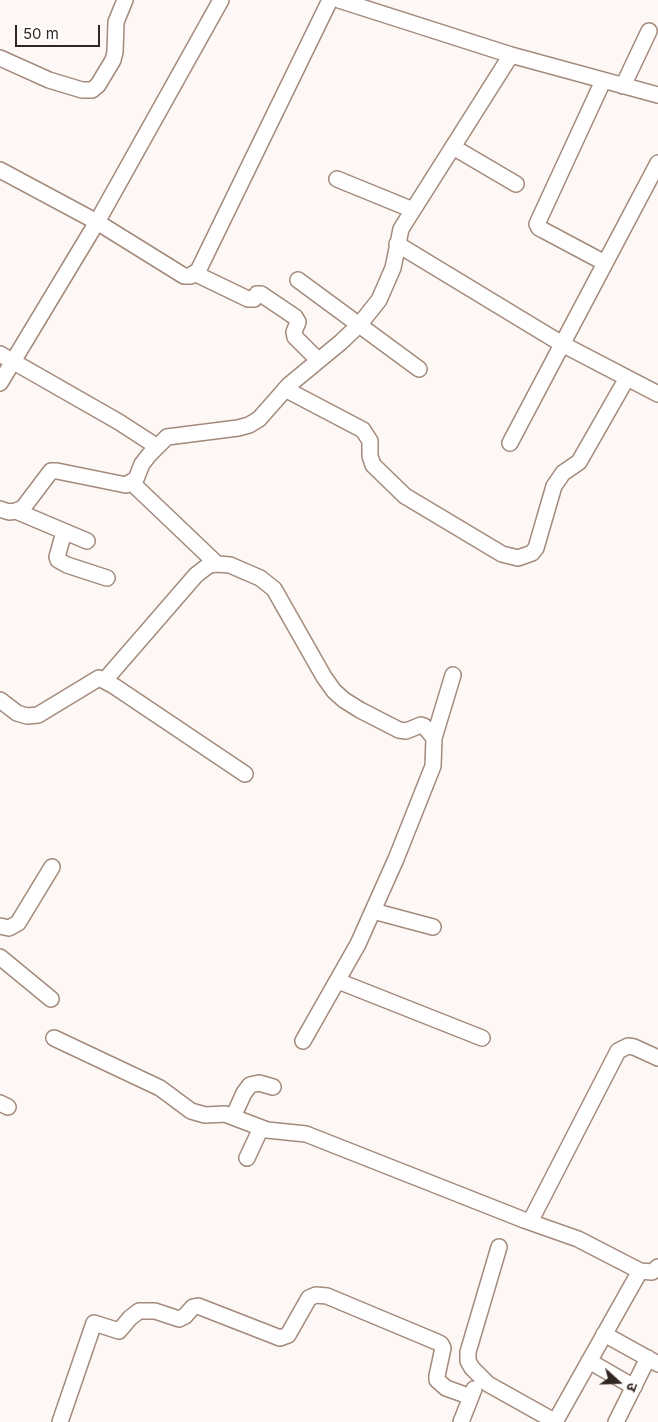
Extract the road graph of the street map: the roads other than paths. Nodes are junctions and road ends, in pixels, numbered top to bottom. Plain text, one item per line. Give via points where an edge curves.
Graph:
1 (125, 0) edge
2 (221, 0) edge
3 (330, 0) edge
4 (340, 0) edge
5 (649, 31) dead end
6 (511, 55) junction
7 (0, 58) edge
8 (604, 81) junction
9 (623, 86) junction
10 (658, 95) edge
11 (453, 146) junction
12 (658, 163) edge
13 (0, 170) edge
14 (337, 179) dead end
15 (516, 184) dead end
16 (413, 210) junction
17 (97, 222) junction
18 (397, 244) junction
19 (605, 263) junction
20 (194, 273) junction
21 (298, 280) dead end
22 (360, 324) junction
23 (562, 344) junction
24 (7, 358) edge
25 (318, 360) junction
26 (419, 369) dead end
27 (627, 378) junction
28 (0, 383) edge
29 (285, 389) junction
30 (658, 394) edge
31 (510, 443) dead end
32 (156, 446) junction
33 (132, 483) junction
34 (0, 509) edge
35 (16, 511) junction
36 (64, 532) junction
37 (86, 541) dead end
38 (217, 564) junction
39 (107, 578) dead end
40 (453, 674) dead end
41 (105, 680) junction
42 (0, 700) edge
43 (434, 738) junction
44 (245, 774) dead end
45 (52, 867) dead end
46 (373, 910) junction
47 (0, 926) edge
48 (433, 927) dead end
49 (0, 957) edge
50 (338, 981) junction
51 (51, 999) dead end
52 (54, 1038) dead end
53 (482, 1038) dead end
54 (303, 1041) dead end
55 (658, 1058) edge
56 (273, 1087) dead end
57 (233, 1117) junction
58 (260, 1128) junction
59 (247, 1158) dead end
60 (530, 1222) junction
61 (499, 1247) dead end
62 (658, 1267) edge
63 (640, 1271) junction
64 (604, 1334) junction
65 (589, 1361) junction
66 (653, 1361) edge
67 (479, 1376) junction
68 (634, 1387) junction
69 (471, 1397) junction
70 (60, 1422) edge
71 (461, 1422) edge
72 (555, 1422) edge
73 (616, 1422) edge

1 - 7 street via 116,22 113,60 92,90 50,80
2 - 17 street
3 - 20 street via 198,271
4 - 6 street
5 - 9 street
6 - 8 street
6 - 11 street
8 - 9 street
8 - 19 street via 537,224
9 - 10 street
11 - 15 street
11 - 16 street
12 - 19 street
13 - 17 street
14 - 16 street
16 - 18 street via 401,229
17 - 20 street via 184,276
17 - 24 street
18 - 22 street via 387,285 380,300
18 - 23 street
19 - 23 street
20 - 25 street via 251,300 261,294 295,317 298,322 295,337
21 - 22 street
22 - 25 street
22 - 26 street
23 - 27 street
23 - 31 street
24 - 28 street
24 - 32 street
25 - 29 street
27 - 29 street via 579,462 563,473 554,486 536,548 518,558 502,554 405,496 373,465 370,441 362,430
27 - 30 street
29 - 32 street via 259,419 249,425 167,437
32 - 33 street
33 - 35 street via 126,485 51,471 23,508
33 - 38 street
34 - 35 street
35 - 36 street
36 - 37 street
36 - 39 street via 58,560
38 - 41 street via 209,565 196,575
38 - 43 street via 260,578 274,589 324,677 344,700 399,730 424,726
40 - 43 street
41 - 42 street via 94,680 38,715 17,713
41 - 44 street
43 - 46 street via 433,766
45 - 47 street via 18,923 9,928
46 - 48 street
46 - 50 street
49 - 51 street
50 - 53 street
50 - 54 street
52 - 57 street via 160,1088 191,1111
55 - 60 street via 634,1047 618,1051
56 - 57 street via 259,1083 250,1086
57 - 58 street
58 - 59 street
58 - 60 street via 306,1134
60 - 63 street via 578,1239
61 - 67 street via 468,1352 468,1361
62 - 63 street via 652,1272
63 - 64 street
64 - 65 street
64 - 66 street
65 - 68 street
65 - 72 street
66 - 68 street
67 - 69 street
67 - 72 street
68 - 73 street
69 - 70 street via 446,1388 437,1380 442,1348 438,1342 327,1296 316,1295 309,1298 288,1335 280,1338 198,1306 179,1319 155,1311 139,1311 119,1331 94,1323
69 - 71 street

